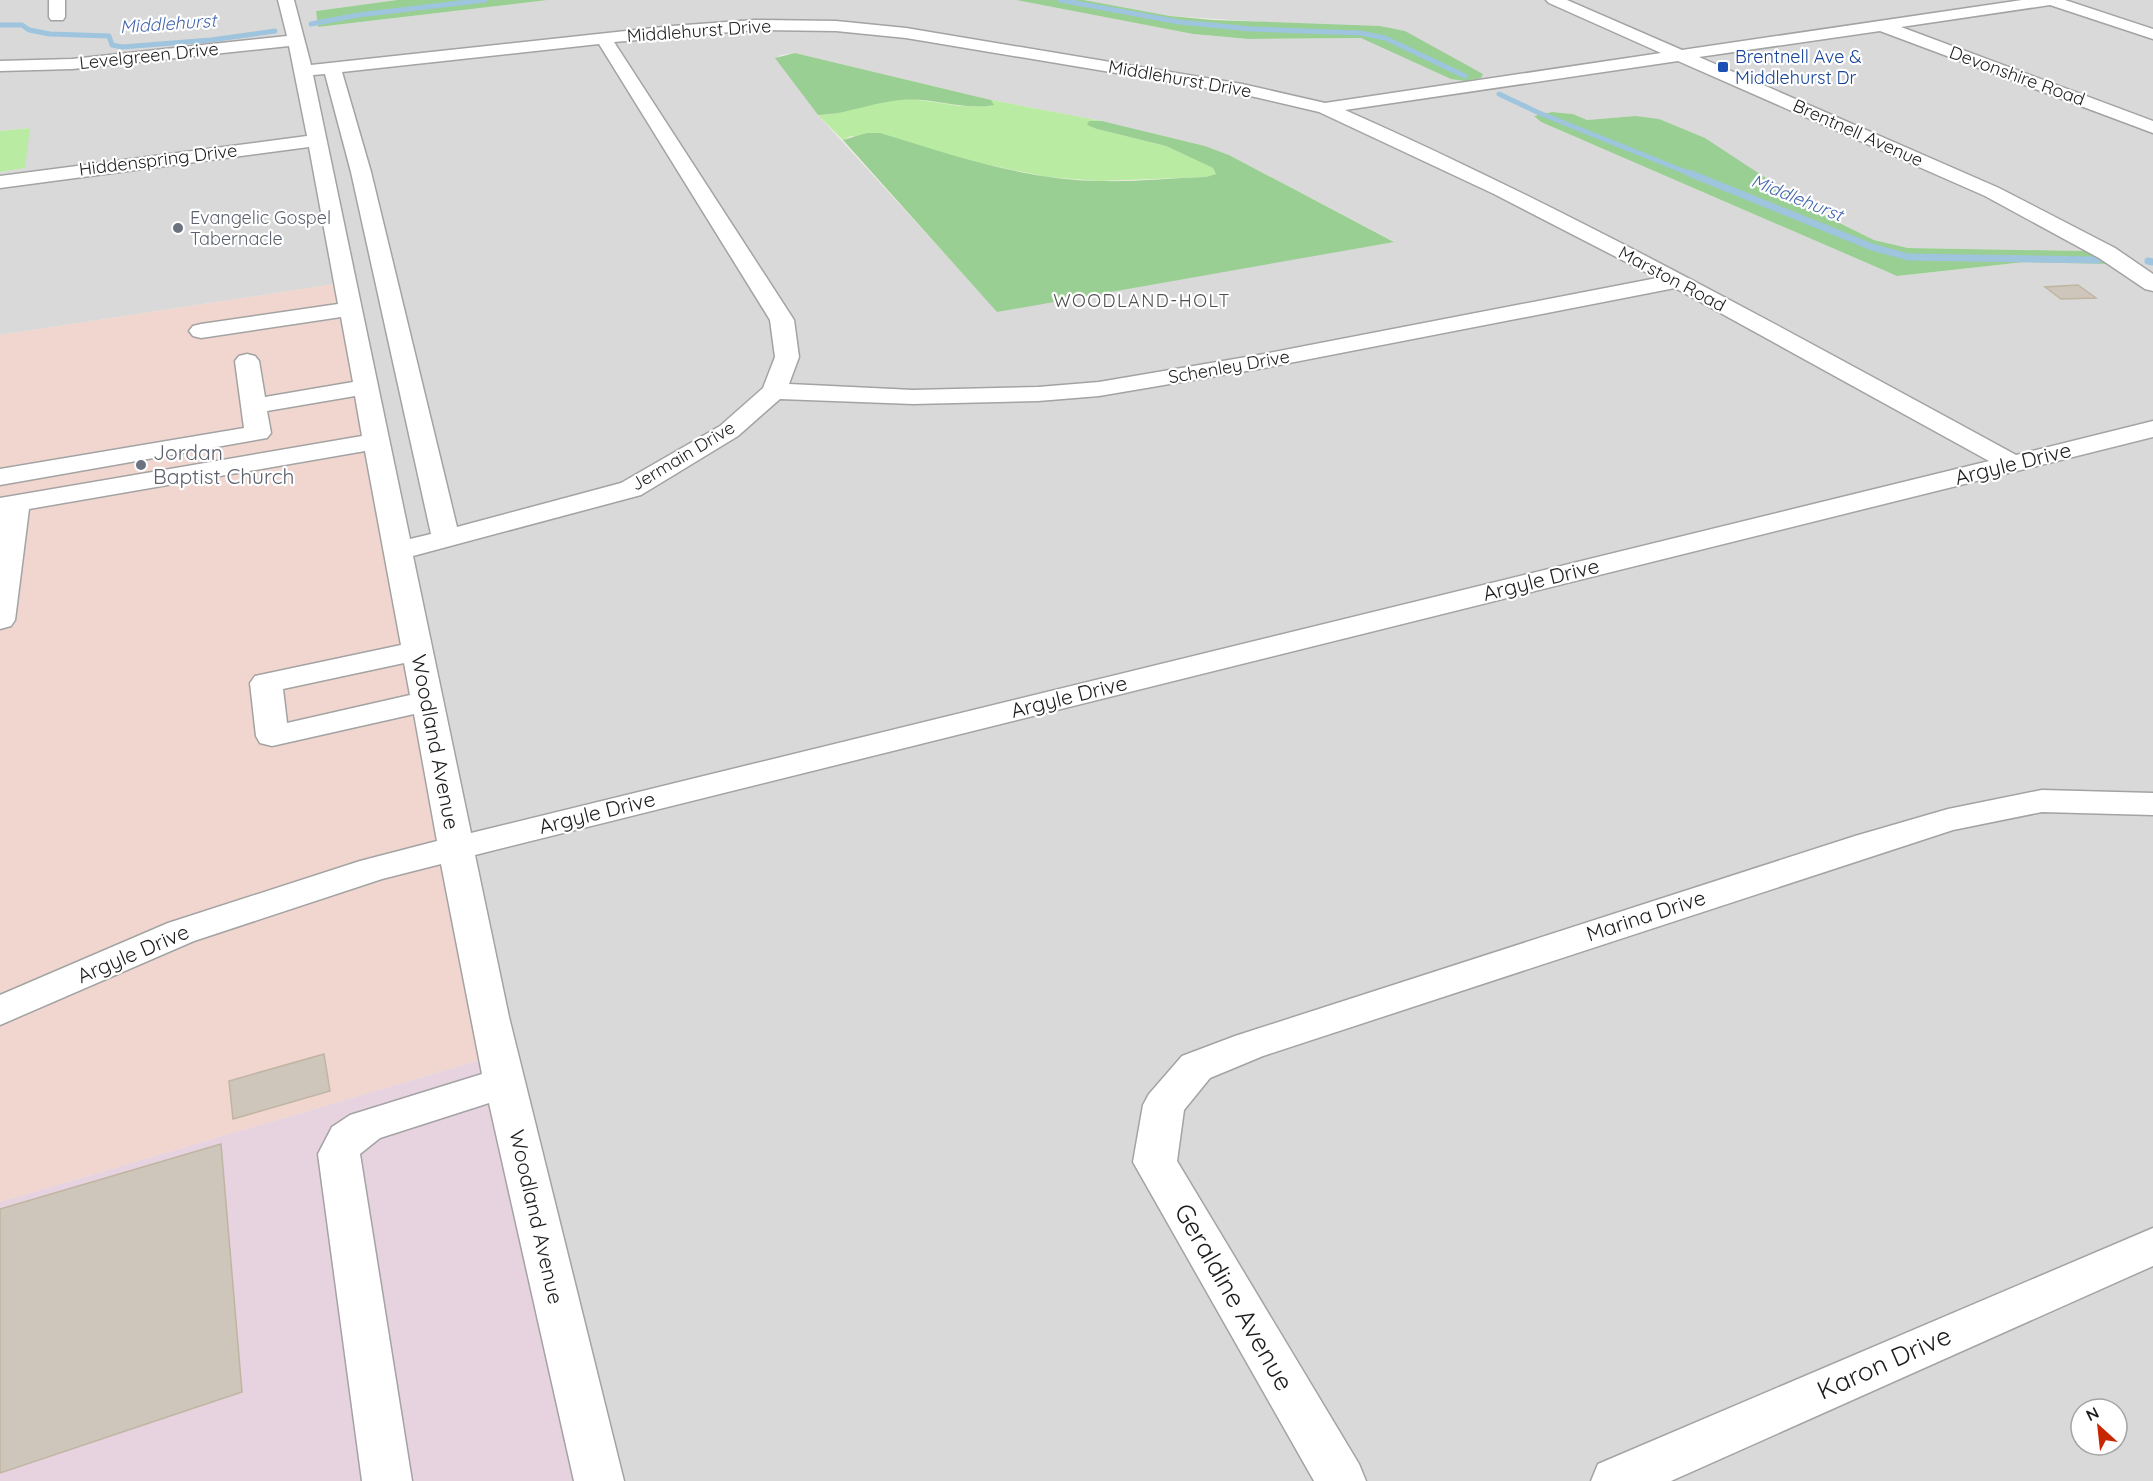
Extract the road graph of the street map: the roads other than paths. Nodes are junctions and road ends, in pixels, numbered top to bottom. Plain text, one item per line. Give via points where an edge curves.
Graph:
1 (57, 0) edge
2 (286, 0) edge
3 (1554, 0) edge
4 (2051, 0) edge
5 (57, 17) dead end
6 (1881, 26) junction
7 (2153, 34) edge
8 (604, 39) junction
9 (297, 40) junction
10 (1681, 56) junction
11 (0, 66) edge
12 (18, 66) junction
13 (333, 68) junction
14 (304, 71) junction
15 (0, 76) edge
16 (1326, 108) junction
17 (2153, 127) edge
18 (316, 140) junction
19 (0, 182) edge
20 (1677, 281) junction
21 (2153, 284) edge
22 (350, 309) junction
23 (201, 331) dead end
24 (247, 361) dead end
25 (365, 387) junction
26 (774, 391) junction
27 (254, 406) junction
28 (2153, 429) edge
29 (376, 441) junction
30 (2013, 464) junction
31 (0, 477) edge
32 (8, 505) edge
33 (446, 538) junction
34 (398, 551) junction
35 (0, 620) edge
36 (418, 651) junction
37 (427, 701) junction
38 (2153, 804) edge
39 (456, 848) junction
40 (0, 1011) edge
41 (504, 1083) junction
42 (1164, 1105) joint
43 (2153, 1246) edge
44 (387, 1481) edge
45 (599, 1481) edge
46 (1341, 1481) edge
47 (1616, 1481) edge

1 - 5 street
2 - 9 street, Woodland Avenue
3 - 10 street, Brentnell Avenue
4 - 6 street, Middlehurst Drive
4 - 7 street
6 - 10 street, Middlehurst Drive
6 - 17 street, Devonshire Road
8 - 13 street, Middlehurst Drive
8 - 16 street, Middlehurst Drive via 754,25 836,26 906,33 1242,89
8 - 26 street, Jermain Drive via 782,320 787,357
9 - 12 street, Levelgreen Drive via 72,64
9 - 14 street, Woodland Avenue
10 - 16 street, Middlehurst Drive
10 - 21 street, Brentnell Avenue via 1992,192 2107,253
11 - 12 street, Levelgreen Drive
12 - 15 street
13 - 14 street, Middlehurst Drive
13 - 33 street
14 - 18 street, Woodland Avenue
16 - 20 street, Marston Road via 1420,149
18 - 19 street, Hiddenspring Drive
18 - 22 street, Woodland Avenue
20 - 26 street, Schenley Drive via 1276,359 1099,389 913,397
20 - 30 street, Marston Road
22 - 23 street
22 - 25 street, Woodland Avenue
24 - 27 street
25 - 27 street
25 - 29 street, Woodland Avenue
26 - 33 street, Jermain Drive via 729,431 632,489
27 - 31 street via 258,432
28 - 30 street, Argyle Drive
29 - 32 street
29 - 34 street, Woodland Avenue
30 - 39 street, Argyle Drive
32 - 35 street
33 - 34 street, Jermain Drive
34 - 36 street, Woodland Avenue
36 - 37 street, Woodland Avenue
36 - 37 street via 266,683 272,736
37 - 39 street, Woodland Avenue
38 - 42 street, Marina Drive via 2042,801 1948,820 1868,844 1249,1046 1196,1067
39 - 40 street, Argyle Drive via 373,869 181,932
39 - 41 street, Woodland Avenue
41 - 44 street via 365,1126 347,1139 339,1154
41 - 45 street, Woodland Avenue
42 - 46 street, Geraldine Avenue via 1155,1162
43 - 47 street, Karon Drive

